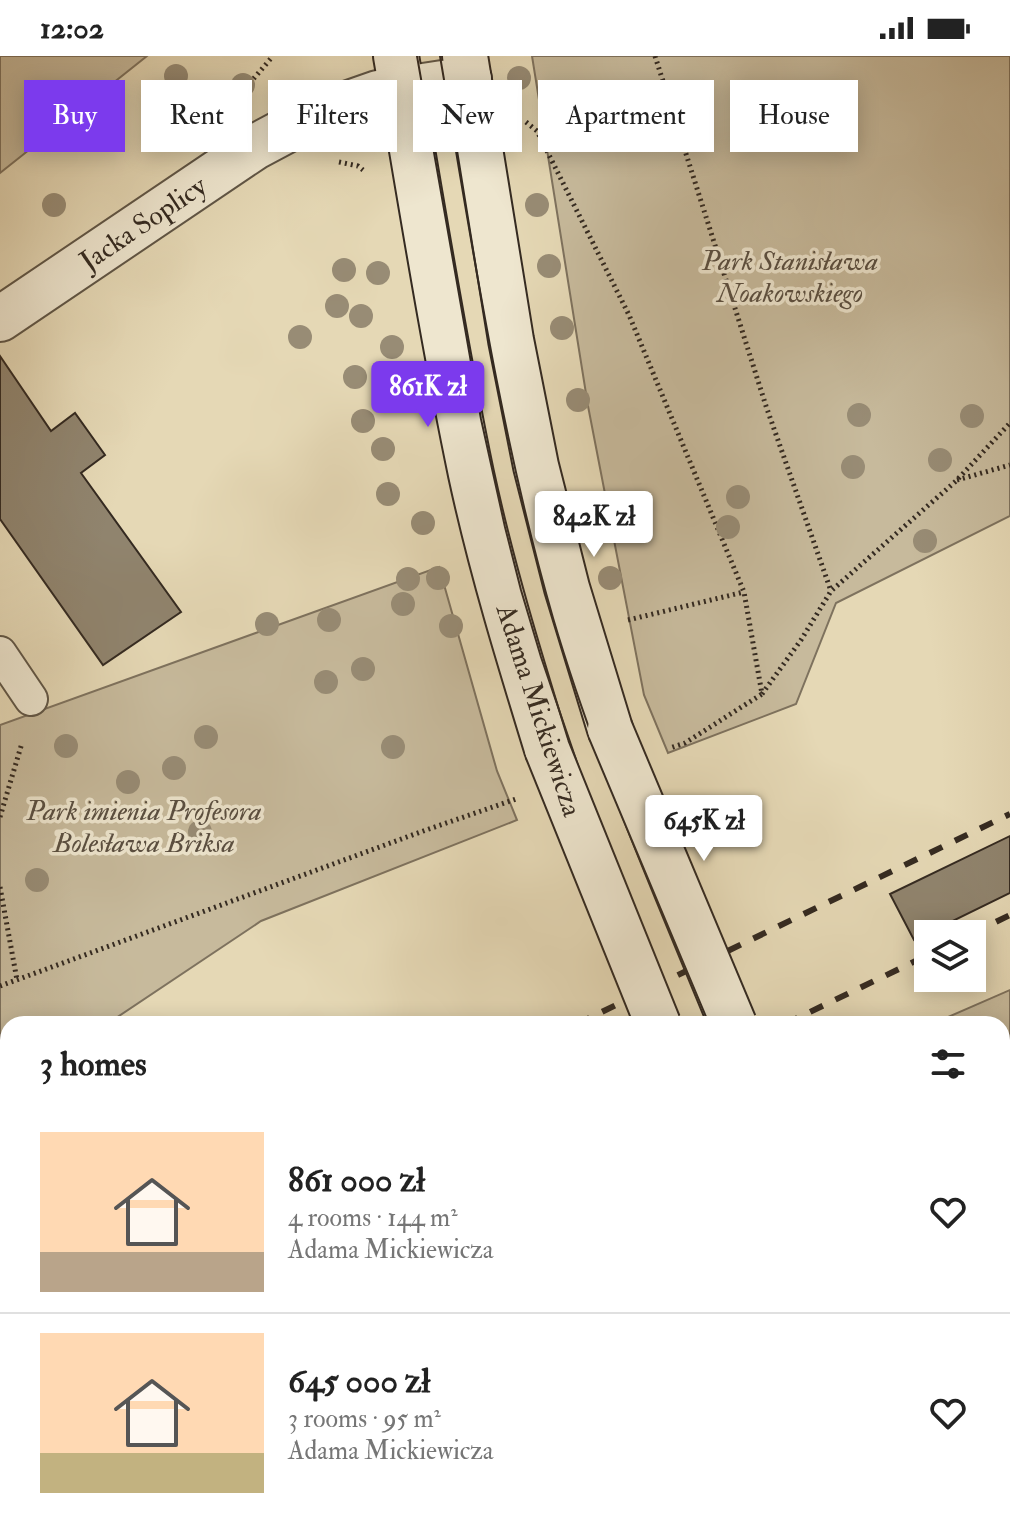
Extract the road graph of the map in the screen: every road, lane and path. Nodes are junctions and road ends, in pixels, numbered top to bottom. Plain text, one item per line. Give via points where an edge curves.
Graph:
1 (273, 56) edge
2 (655, 56) edge
3 (467, 67) edge
4 (399, 72) edge
5 (252, 80) edge
6 (330, 160) dead end
7 (370, 175) dead end
8 (0, 319) edge
9 (1010, 423) edge
10 (1010, 465) edge
11 (956, 481) junction
12 (831, 591) junction
13 (744, 592) dead end
14 (623, 621) dead end
15 (0, 653) edge
16 (762, 694) dead end
17 (31, 699) joint
18 (0, 817) edge
19 (0, 887) edge
20 (17, 980) dead end
21 (655, 1016) edge
22 (731, 1016) edge

1 - 5 path
2 - 12 path
3 - 4 street, Jacka Soplicy
3 - 22 street, bridge via 511,340 567,588 610,729
4 - 8 street, Jacka Soplicy via 378,93 315,115 255,147
4 - 21 street, Adama Mickiewicza, bridge via 472,475 504,605 547,749
6 - 7 path via 358,166
9 - 11 path
10 - 11 path
11 - 12 path
12 - 16 path
13 - 14 path
15 - 17 lane
17 - 18 path
19 - 20 path

